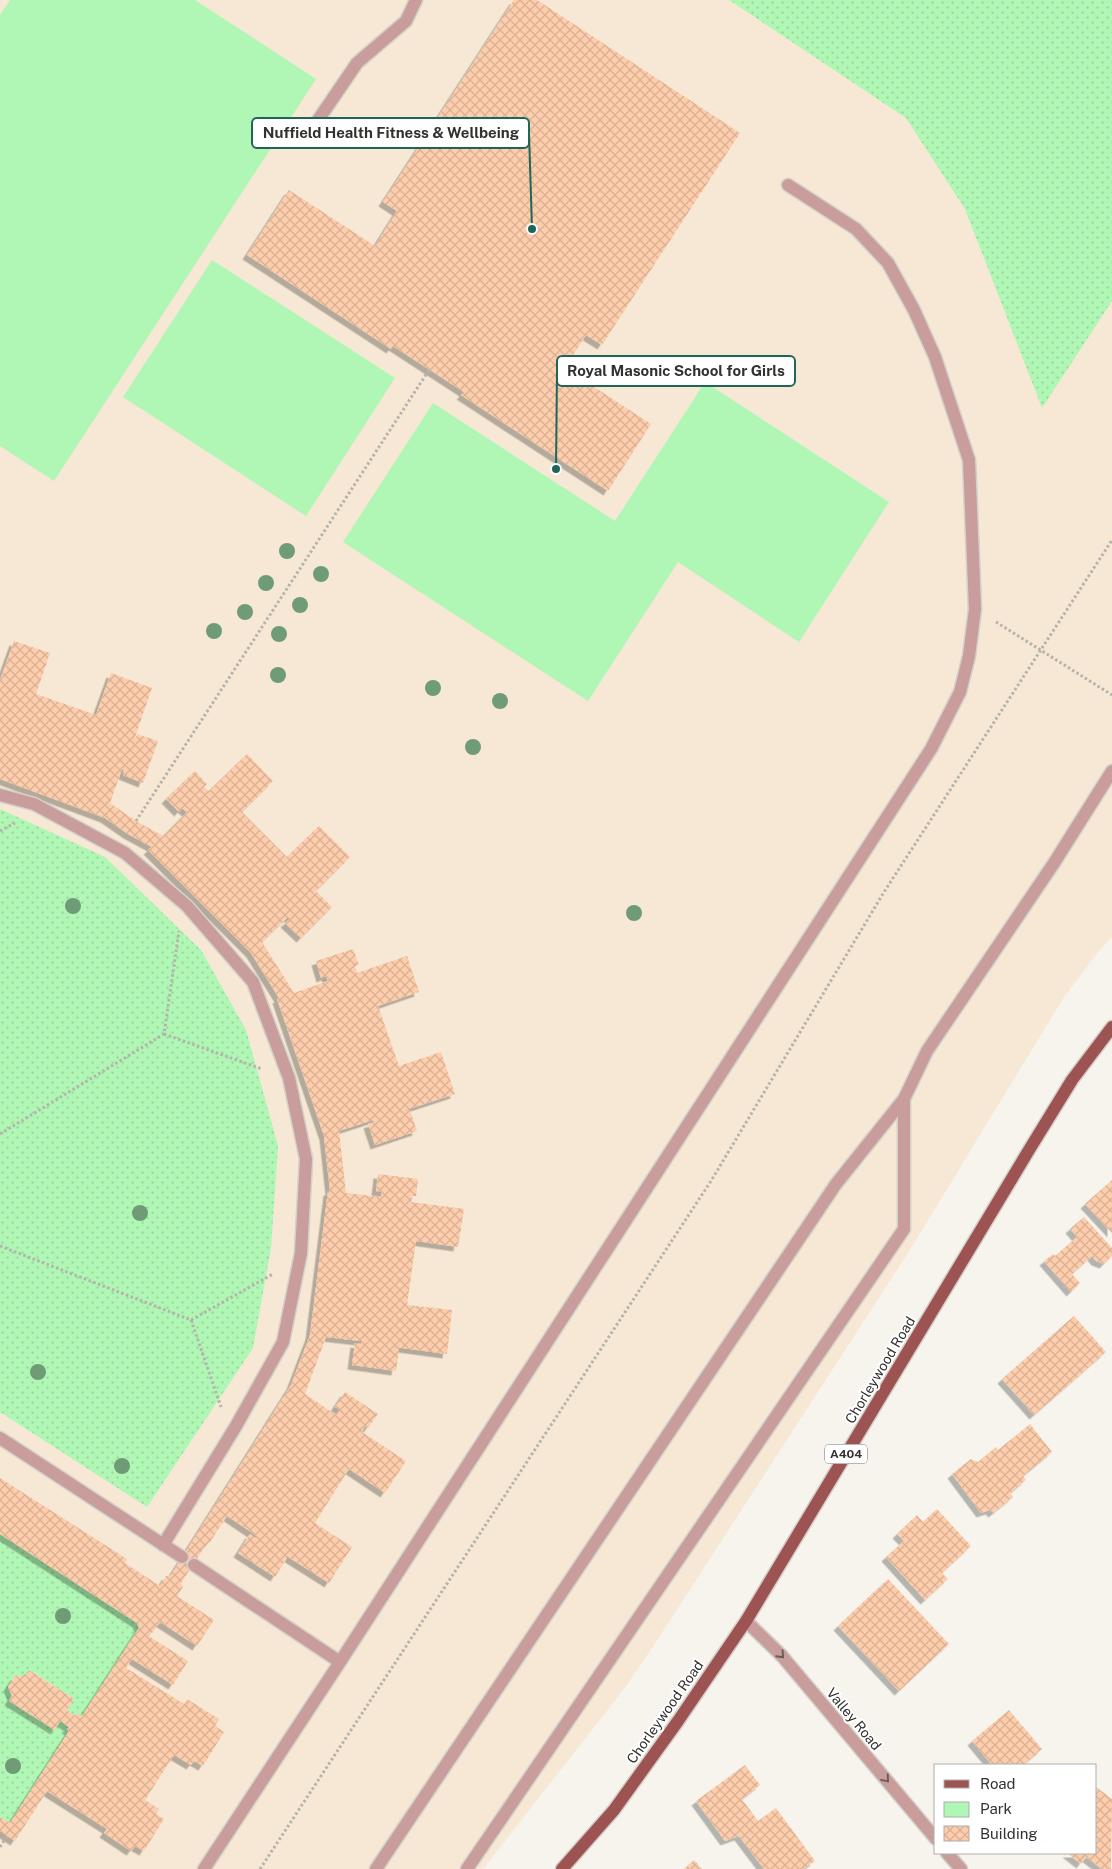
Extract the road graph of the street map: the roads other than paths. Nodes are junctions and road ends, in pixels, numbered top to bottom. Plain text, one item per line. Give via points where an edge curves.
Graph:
1 (416, 0) edge
2 (314, 126) dead end
3 (788, 185) dead end
4 (1112, 771) edge
5 (0, 795) edge
6 (1112, 1027) edge
7 (904, 1099) junction
8 (0, 1438) edge
9 (163, 1545) junction
10 (182, 1557) dead end
11 (194, 1565) dead end
12 (746, 1621) junction
13 (340, 1662) junction
14 (934, 1837) edge
15 (949, 1854) edge
16 (204, 1869) edge
17 (376, 1869) edge
18 (467, 1869) edge
19 (562, 1869) edge
20 (961, 1869) edge

1 - 2 street via 406,21 357,62
3 - 13 street via 856,230 888,263 935,357 969,460 975,609 960,692 931,749
4 - 7 street via 927,1051
5 - 9 street via 34,804 125,853 183,903 253,982 289,1078 306,1159 300,1259 283,1342
6 - 12 main road, Chorleywood Road / A404 via 1072,1080 1028,1150
7 - 17 street via 836,1184
7 - 18 street via 904,1229
8 - 9 street
9 - 10 street
11 - 13 street
12 -> 14 street, Valley Road via 782,1656
12 - 19 main road, Chorleywood Road / A404 via 614,1810
13 - 16 street
15 - 20 street

